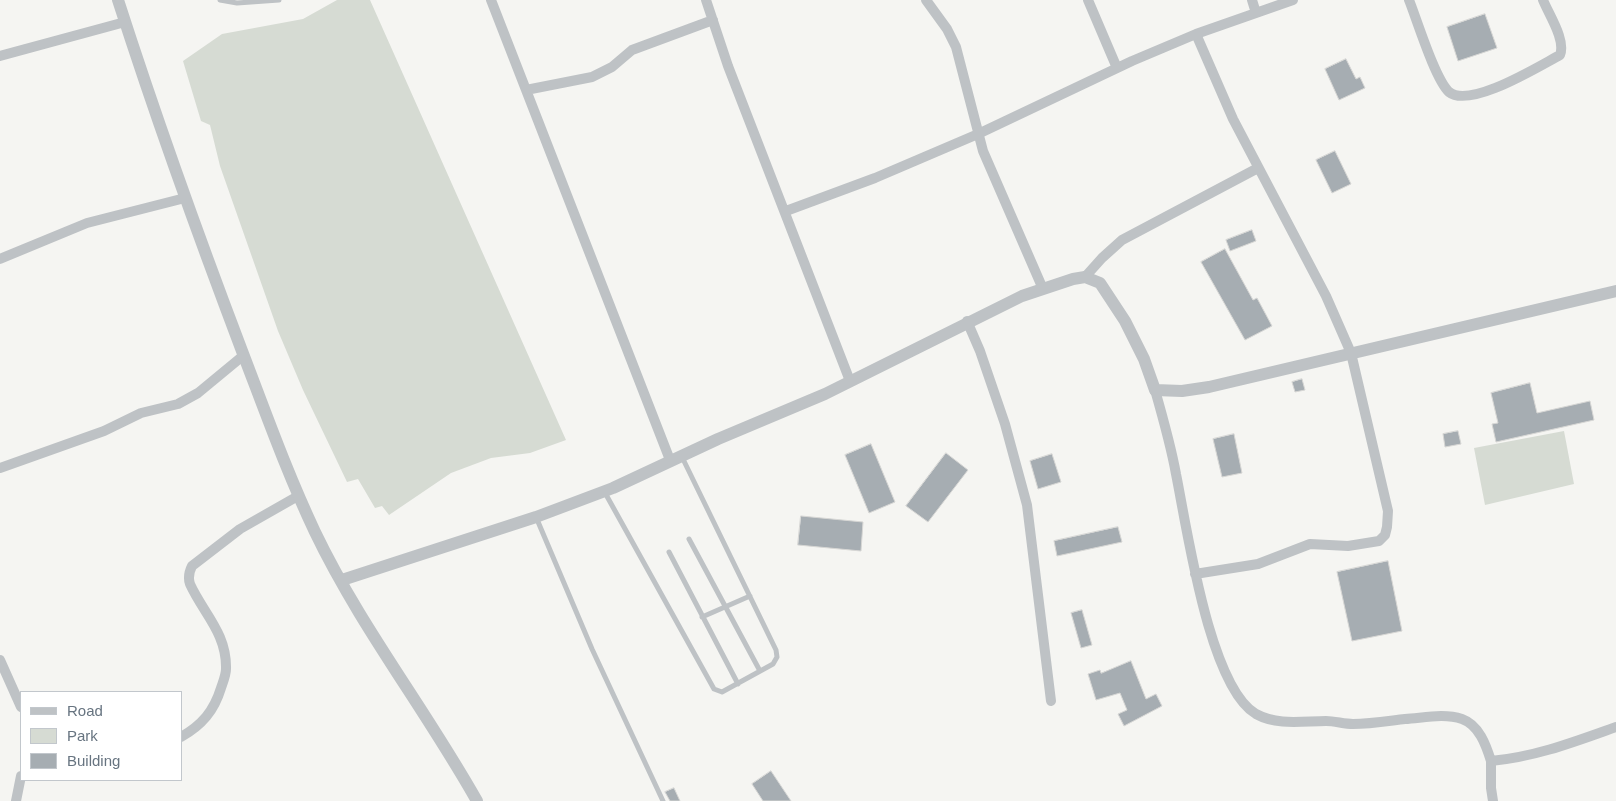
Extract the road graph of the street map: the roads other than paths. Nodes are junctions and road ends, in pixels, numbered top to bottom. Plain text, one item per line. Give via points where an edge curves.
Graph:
1 (118, 0) edge
2 (220, 0) edge
3 (279, 0) edge
4 (490, 0) edge
5 (706, 0) edge
6 (926, 0) edge
7 (1088, 0) edge
8 (1252, 0) edge
9 (1293, 0) edge
10 (1408, 0) edge
11 (1543, 0) edge
12 (1256, 13) junction
13 (713, 20) junction
14 (125, 22) junction
15 (1196, 34) junction
16 (0, 56) edge
17 (1116, 68) junction
18 (526, 90) junction
19 (978, 134) junction
20 (1258, 168) junction
21 (185, 198) junction
22 (786, 211) junction
23 (0, 259) edge
24 (1085, 277) junction
25 (1043, 289) junction
26 (1616, 291) edge
27 (967, 321) junction
28 (1351, 353) junction
29 (244, 355) junction
30 (850, 381) junction
31 (1155, 390) junction
32 (676, 458) junction
33 (0, 468) edge
34 (604, 491) junction
35 (298, 496) junction
36 (536, 517) junction
37 (689, 539) dead end
38 (669, 552) dead end
39 (1195, 574) junction
40 (342, 580) junction
41 (750, 596) junction
42 (726, 607) junction
43 (702, 617) junction
44 (0, 660) edge
45 (760, 671) junction
46 (738, 684) junction
47 (1051, 701) dead end
48 (20, 705) edge
49 (1616, 727) edge
50 (182, 736) edge
51 (1490, 761) junction
52 (20, 777) edge
53 (16, 801) edge
54 (478, 801) edge
55 (663, 801) edge
56 (1493, 801) edge

1 - 14 street
2 - 3 lane via 237,3
4 - 18 street
5 - 13 street
6 - 19 street via 956,47
7 - 17 street
8 - 12 street
9 - 12 street
10 - 11 street via 1441,80 1450,92 1459,96 1485,92 1560,55 1560,40
12 - 15 street
13 - 18 street via 632,50 612,67 592,77
13 - 22 street
14 - 16 street
14 - 21 street
15 - 17 street
15 - 20 street
17 - 19 street
18 - 32 street
19 - 22 street
19 - 25 street
20 - 24 street via 1122,240
20 - 28 street via 1326,296
21 - 23 street via 87,223
21 - 29 street
22 - 30 street
24 - 25 street
24 - 31 street via 1100,283 1125,321
25 - 27 street
26 - 28 street
27 - 30 street
27 - 47 street via 1005,424 1026,505
28 - 31 street via 1209,387
28 - 39 street via 1388,510 1384,535 1379,540 1364,544 1304,545 1258,564
29 - 33 street via 198,393 178,404 141,414 104,431
29 - 35 street
30 - 32 street
31 - 39 street via 1172,453
32 - 34 street
32 - 41 lane
34 - 36 street
34 - 46 lane via 714,689 722,692
35 - 40 street
35 - 50 street via 240,529 192,566 189,572 190,583 211,617 224,648 226,670 216,704 202,724
36 - 40 street
36 - 55 lane via 592,649
37 - 42 lane
38 - 43 lane
39 - 51 street via 1227,677 1244,705 1257,714 1279,722 1352,724 1444,716 1463,719 1485,741
40 - 54 street via 374,637
41 - 42 lane
41 - 45 lane via 778,657
42 - 43 lane
42 - 45 lane
43 - 46 lane
44 - 48 street
45 - 46 lane
49 - 51 street via 1540,753
51 - 56 street
52 - 53 street

